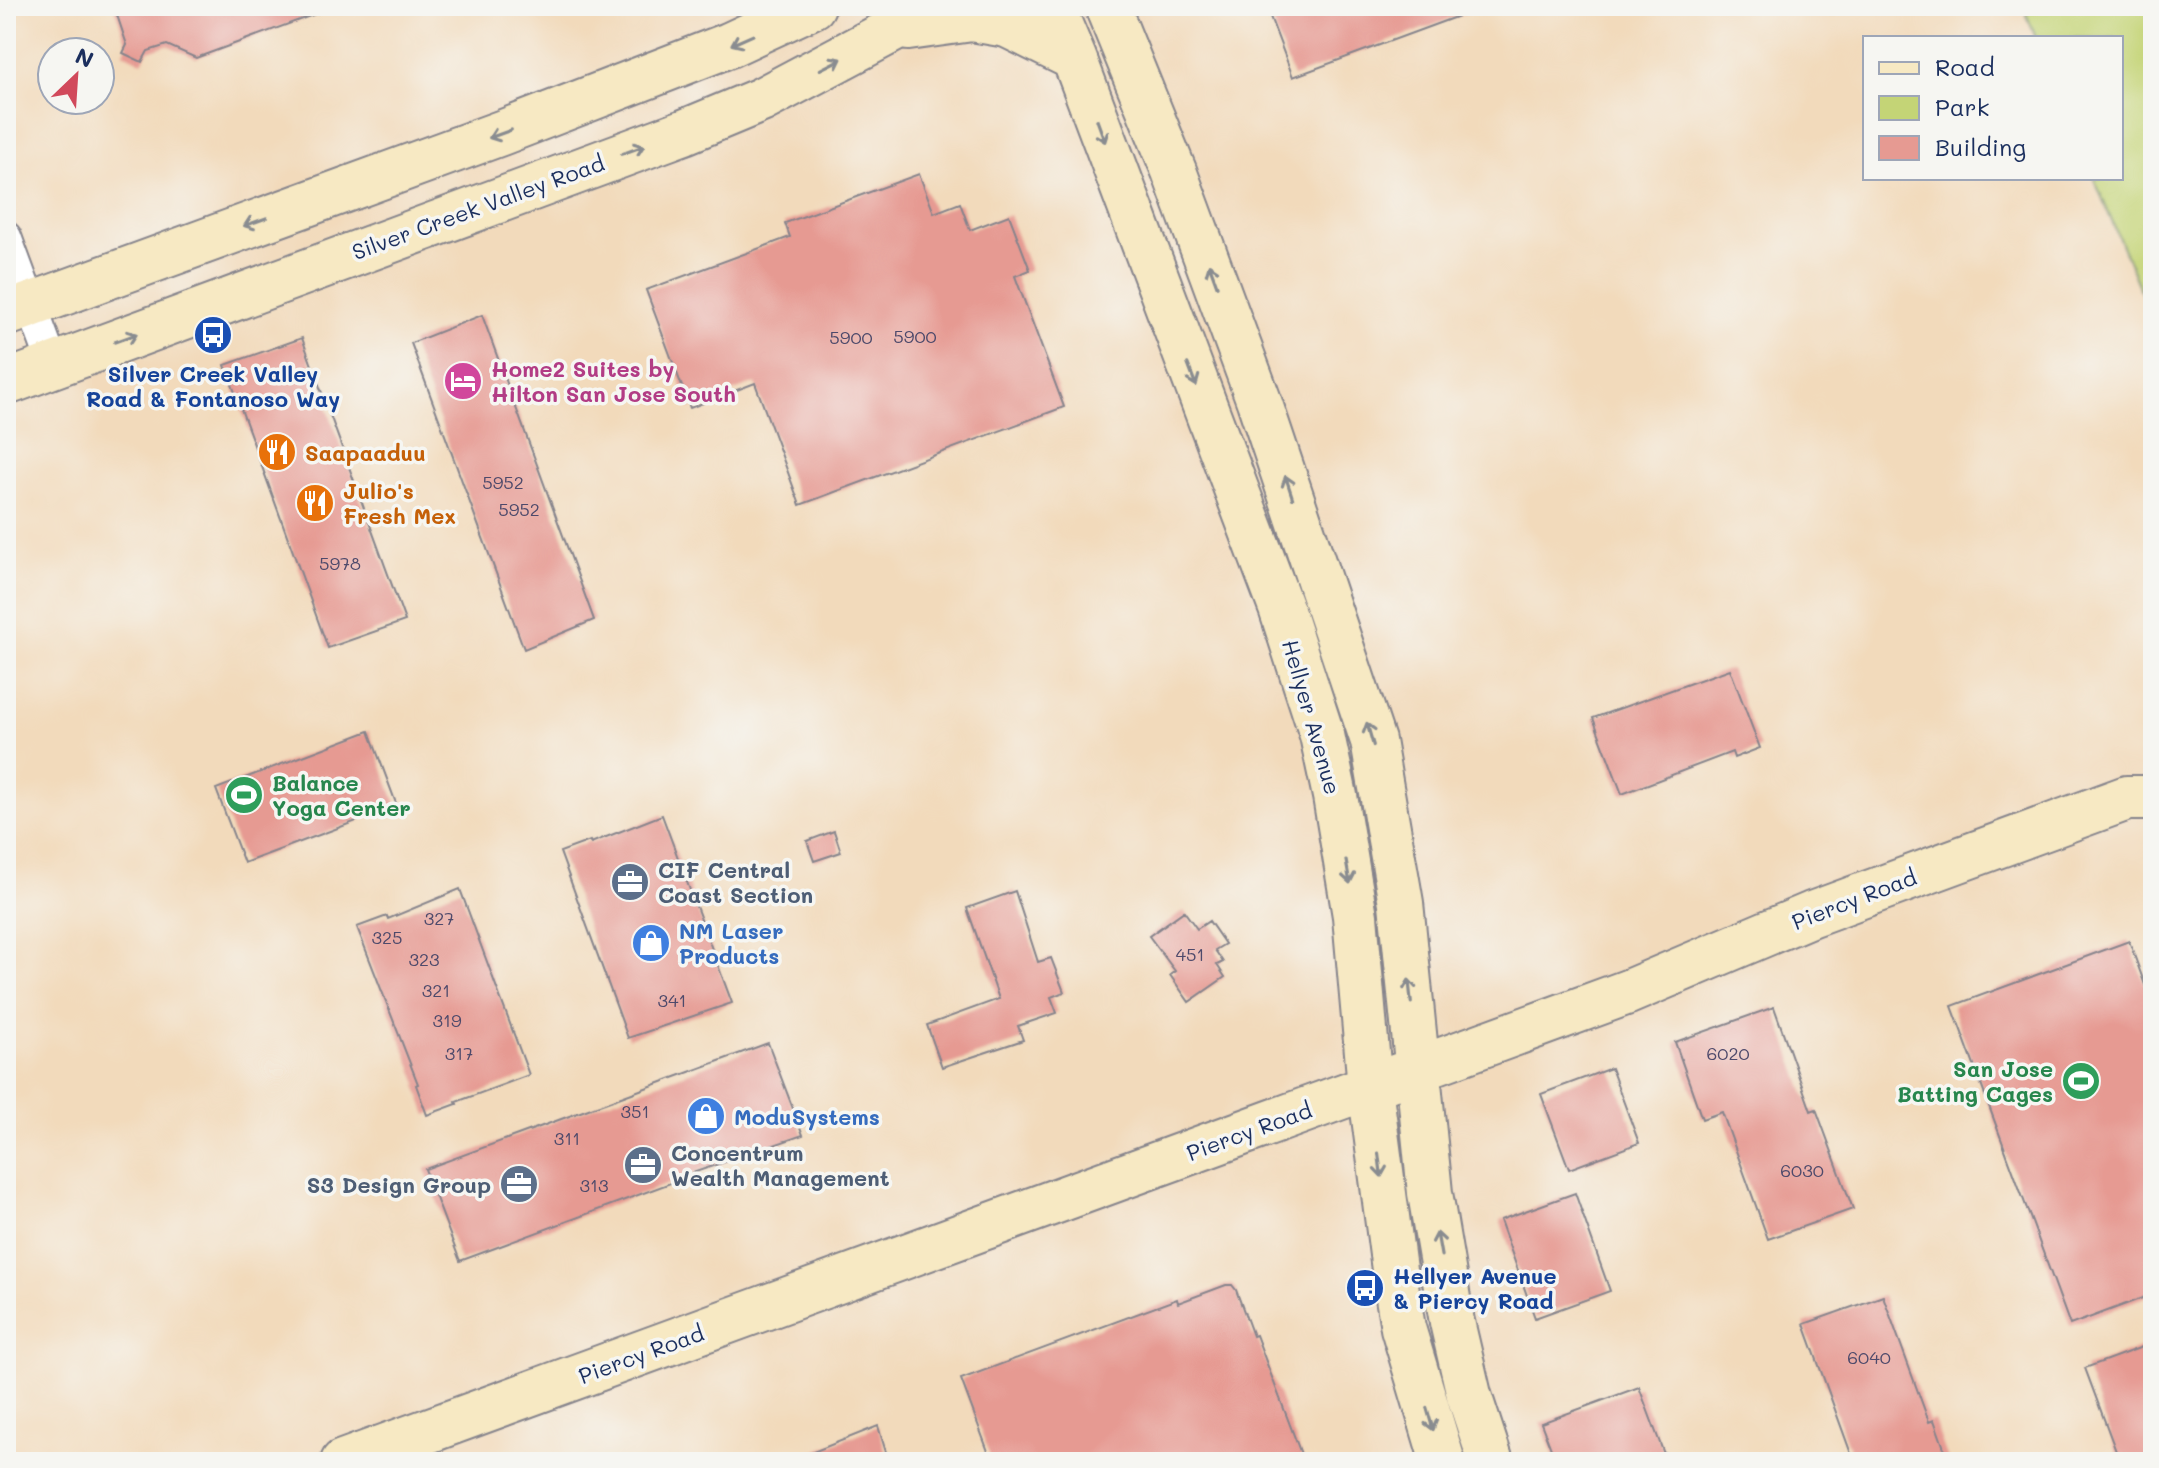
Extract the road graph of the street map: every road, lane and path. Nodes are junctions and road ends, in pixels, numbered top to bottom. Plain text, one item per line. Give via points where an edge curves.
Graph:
1 (813, 6) edge
2 (938, 6) edge
3 (1052, 6) edge
4 (1107, 6) edge
5 (1129, 6) edge
6 (898, 29) junction
7 (1074, 58) junction
8 (1174, 171) junction
9 (6, 237) edge
10 (19, 309) edge
11 (54, 367) junction
12 (6, 383) edge
13 (2153, 798) edge
14 (1418, 1068) junction
15 (1370, 1087) junction
16 (343, 1462) edge
17 (1443, 1462) edge
18 (1491, 1462) edge

1 -> 10 main road via 729,45 501,133
2 - 6 main road, Silver Creek Valley Road
3 - 7 main road, Hellyer Avenue
4 - 8 main road
5 - 8 main road
6 - 7 main road via 972,19 1007,25
11 -> 6 main road, Silver Creek Valley Road via 684,132 761,100
7 -> 15 main road, Hellyer Avenue via 1281,608 1322,735 1355,916
14 -> 8 main road via 1401,903 1373,741 1283,469
9 - 10 street
10 - 11 street
11 - 12 main road, Silver Creek Valley Road
13 - 14 main road, Piercy Road via 2127,798 1812,914 1640,988
14 - 15 main road, Piercy Road
18 -> 14 main road via 1452,1322 1430,1193
15 - 16 main road, Piercy Road
15 -> 17 main road, Hellyer Avenue via 1403,1328

